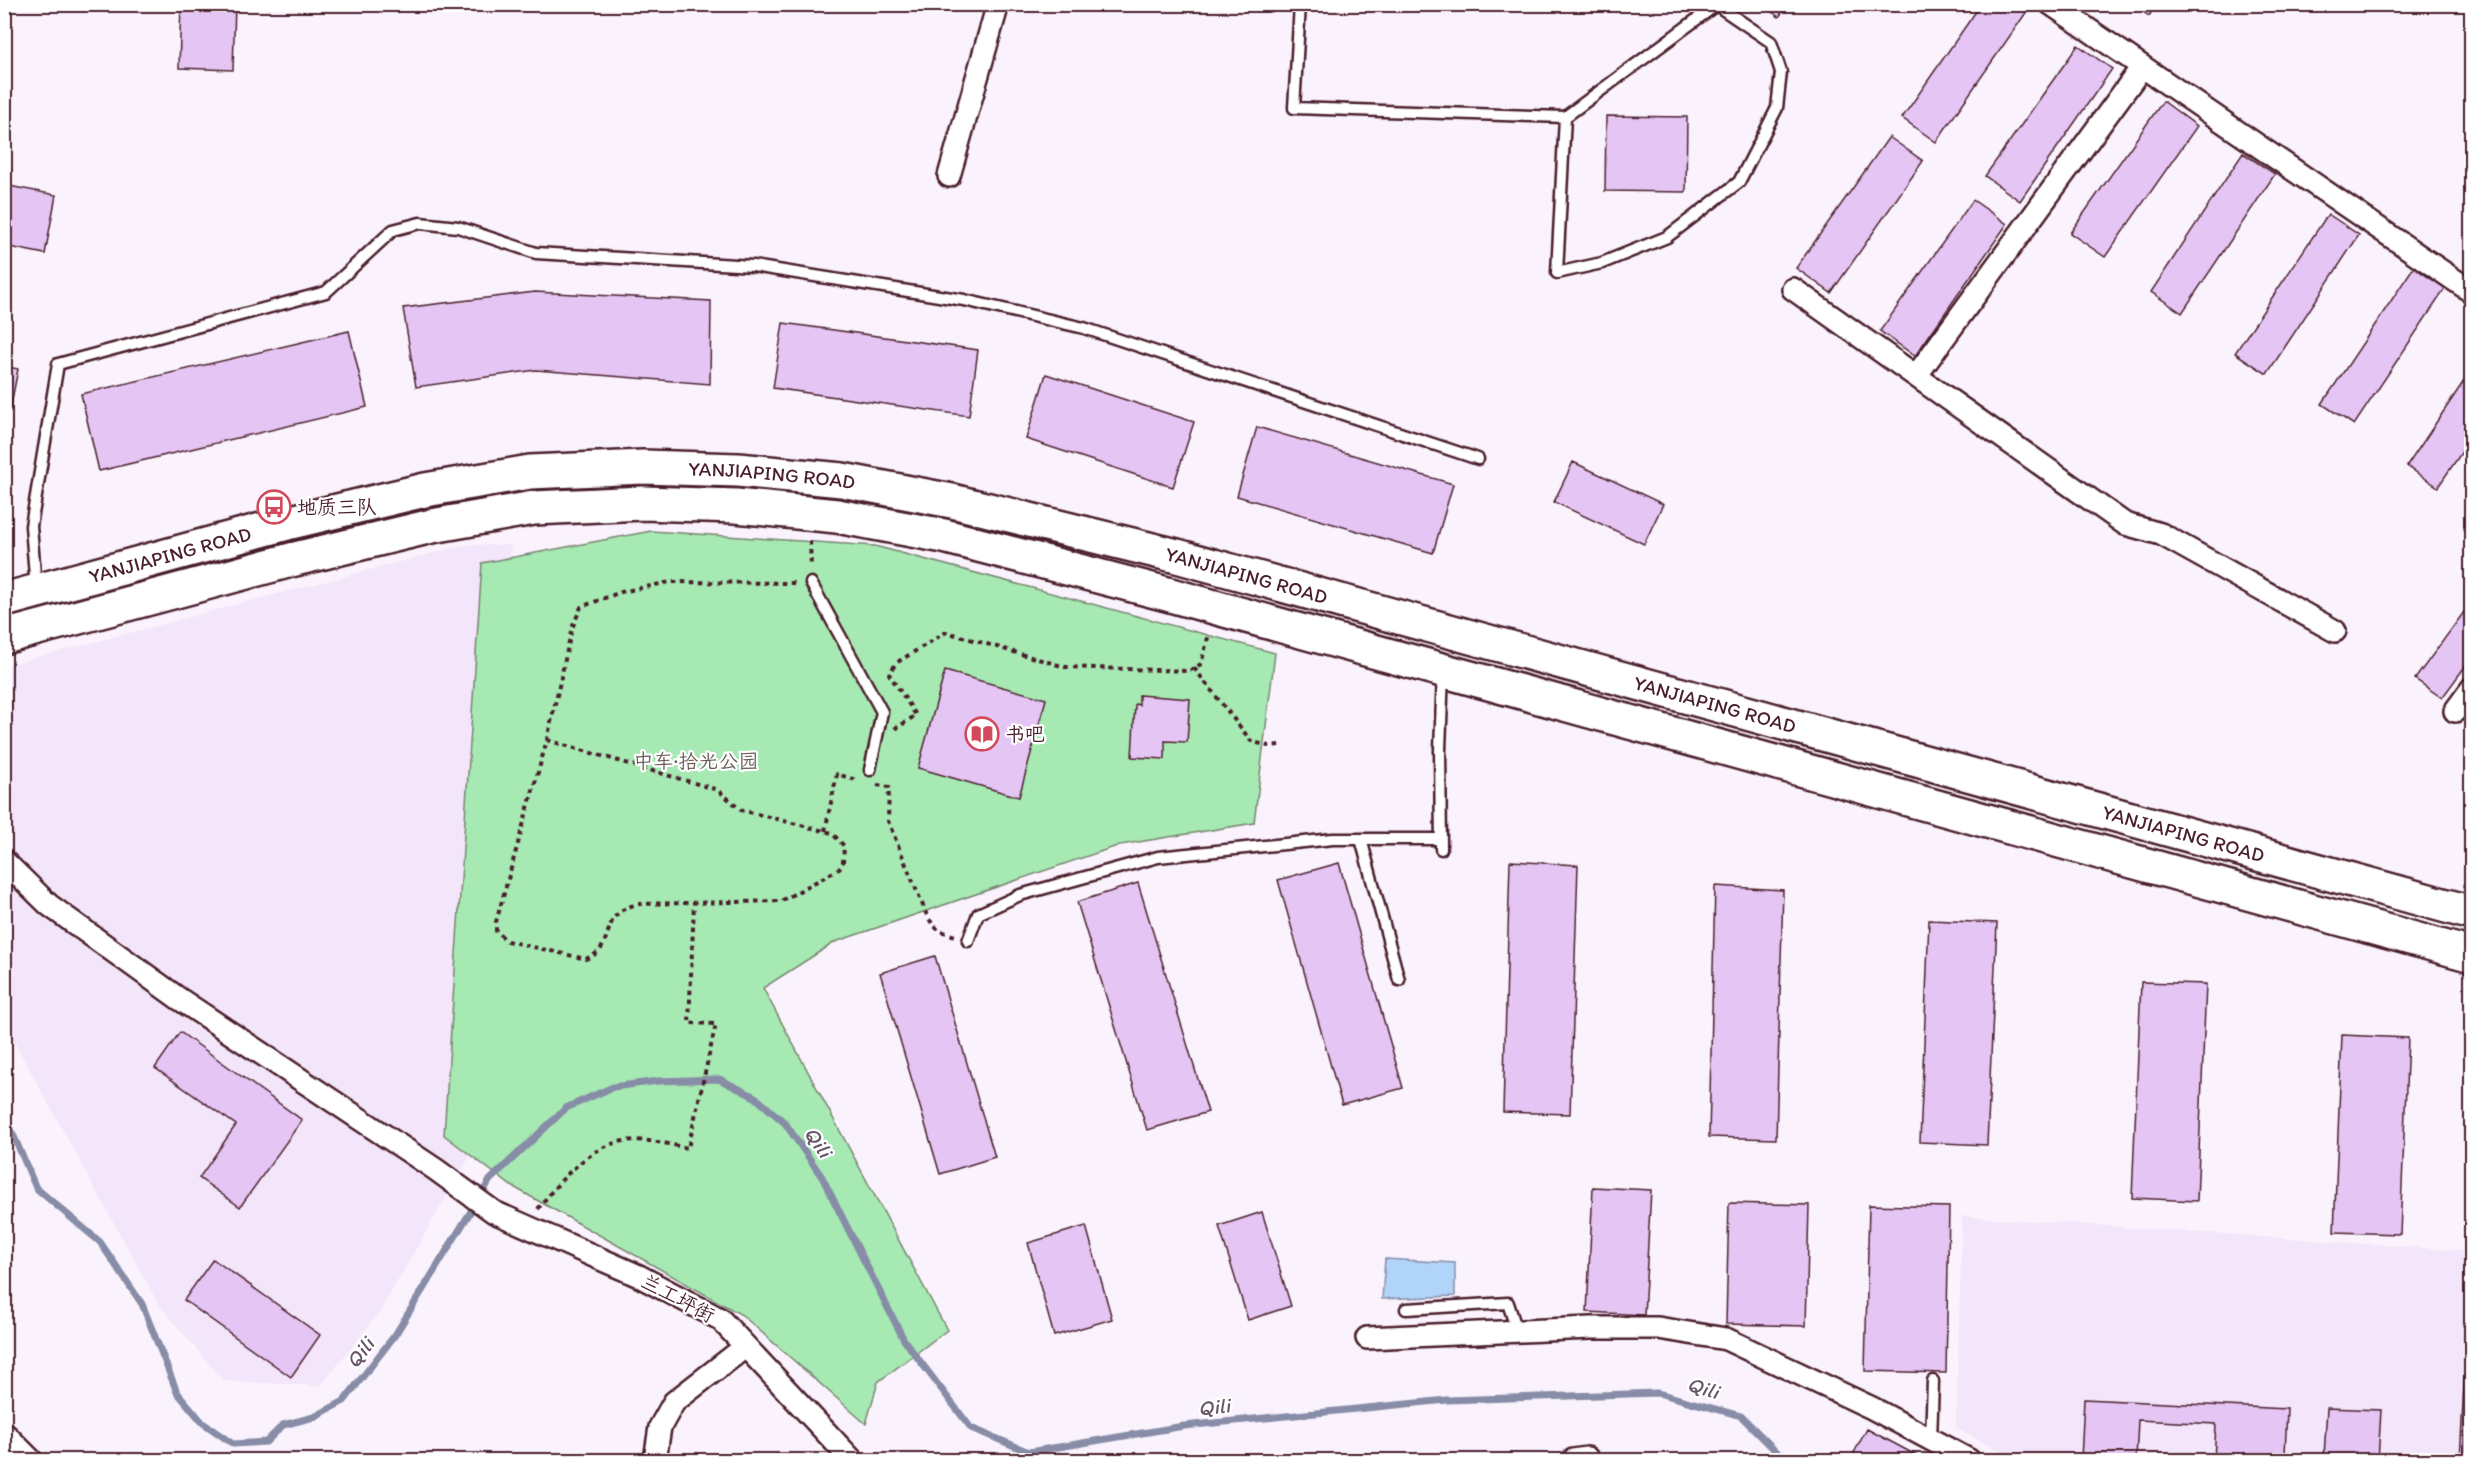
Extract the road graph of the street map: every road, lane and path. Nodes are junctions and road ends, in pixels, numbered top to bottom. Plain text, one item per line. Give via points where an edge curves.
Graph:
1 (998, 4) edge
2 (1300, 4) edge
3 (2051, 4) edge
4 (1716, 5) edge
5 (2142, 66) junction
6 (1565, 117) junction
7 (949, 176) dead end
8 (1793, 289) dead end
9 (2472, 292) edge
10 (1916, 376) junction
11 (1478, 459) dead end
12 (531, 472) junction
13 (534, 508) junction
14 (810, 513) junction
15 (811, 583) junction
16 (37, 591) junction
17 (5, 600) edge
18 (1216, 608) junction
19 (2335, 631) dead end
20 (8, 636) edge
21 (1194, 668) junction
22 (1443, 670) junction
23 (2472, 688) edge
24 (2455, 711) dead end
25 (882, 712) junction
26 (547, 740) junction
27 (1280, 745) dead end
28 (870, 770) dead end
29 (825, 831) junction
30 (1361, 839) junction
31 (4, 861) edge
32 (694, 903) junction
33 (2472, 913) edge
34 (968, 941) joint
35 (2472, 955) edge
36 (1399, 980) dead end
37 (526, 1226) junction
38 (1406, 1310) dead end
39 (1517, 1331) junction
40 (1367, 1338) dead end
41 (745, 1347) junction
42 (1933, 1381) dead end
43 (4, 1432) edge
44 (1931, 1440) junction
45 (31, 1461) edge
46 (655, 1461) edge
47 (852, 1461) edge
48 (1969, 1461) edge

1 - 7 street
2 - 6 lane via 1294,108
3 - 5 street
4 - 6 lane
4 - 6 lane via 1771,42 1781,72 1777,108 1739,182 1667,237 1602,263 1557,273
5 - 9 street
5 - 10 street
8 - 10 street
10 - 19 street via 2125,524 2161,534
11 - 16 lane via 1084,328 975,303 753,266 536,253 458,226 420,223 393,230 326,292 58,364 31,526
12 - 13 highway
12 - 16 highway, YANJIAPING ROAD via 425,490
12 - 33 highway, YANJIAPING ROAD via 643,467 738,471 842,480 952,501 1178,556
13 - 14 highway, YANJIAPING ROAD via 643,503
13 - 20 highway, YANJIAPING ROAD via 432,526 295,559
14 - 15 path
14 - 18 highway, YANJIAPING ROAD via 944,536
15 - 25 lane
15 - 26 path via 670,582 621,592 581,607 572,628
16 - 17 highway, YANJIAPING ROAD
17 - 20 highway
18 - 21 path via 1201,664
18 - 22 highway, YANJIAPING ROAD
21 - 25 path via 1189,671 1065,667 946,632 896,663 889,674 916,715 897,728
21 - 27 path via 1251,741
22 - 30 lane via 1440,844
22 - 35 highway, YANJIAPING ROAD
23 - 24 street
25 - 28 lane
26 - 29 path via 718,790 741,810
26 - 32 path via 496,922 498,935 507,941 586,959 599,952 610,921 628,907
29 - 32 path via 839,838 844,846 843,862 781,901
29 - 34 path via 837,774 889,787 888,821 928,918 938,930
30 - 34 lane via 1158,857 1020,895 978,914
30 - 36 lane
31 - 37 street, 兰工坪街 via 49,905 178,998 494,1212
32 - 37 path via 689,1023 716,1024 688,1148 622,1141 610,1145 588,1157 566,1178
37 - 41 street, 兰工坪街 via 639,1276 720,1319
38 - 39 lane via 1508,1303
39 - 40 street
39 - 44 street via 1658,1328 1726,1339
41 - 46 street via 674,1402 660,1427
41 - 47 street, 兰工坪街
42 - 44 lane
43 - 45 street
44 - 48 street

